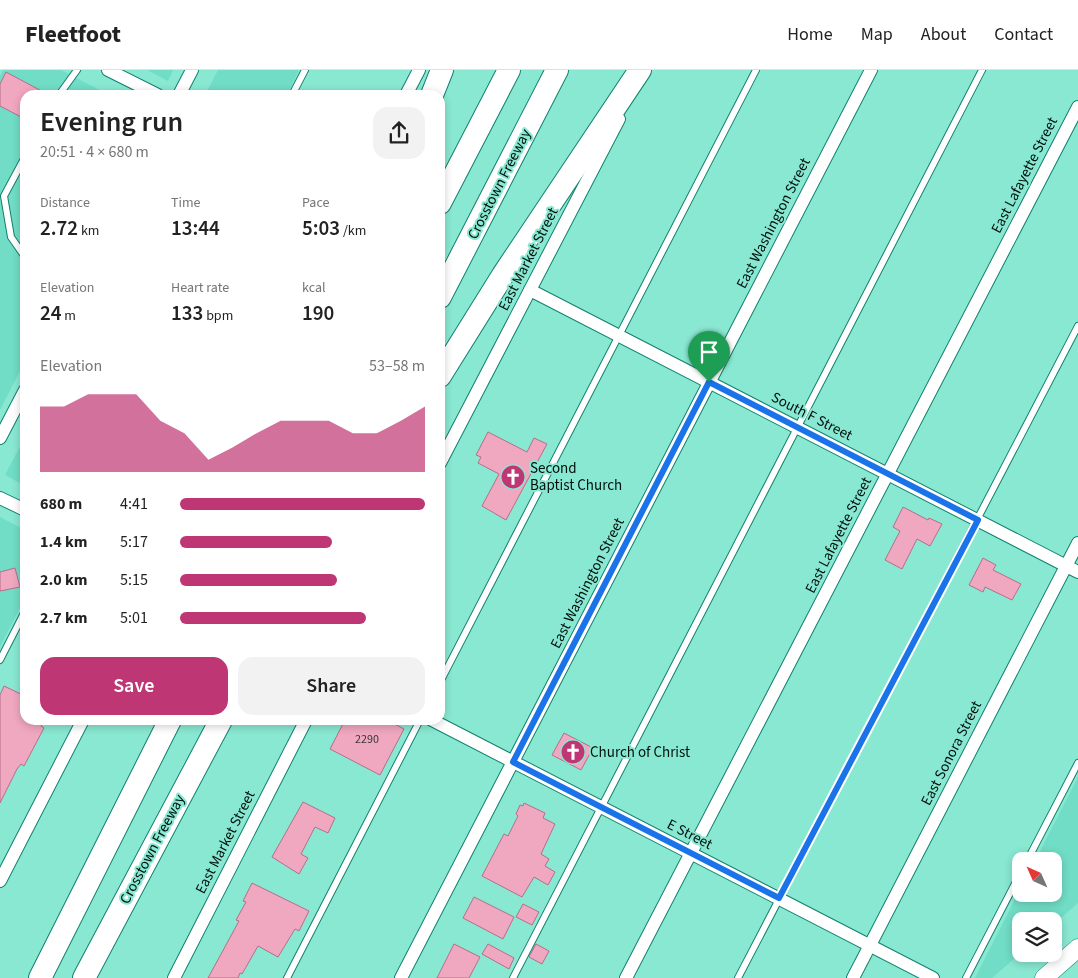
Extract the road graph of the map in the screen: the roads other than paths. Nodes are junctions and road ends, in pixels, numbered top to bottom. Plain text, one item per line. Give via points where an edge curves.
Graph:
1 (77, 70) edge
2 (108, 70) edge
3 (192, 70) edge
4 (305, 70) edge
5 (419, 70) edge
6 (442, 70) edge
7 (509, 70) edge
8 (557, 70) edge
9 (640, 70) edge
10 (644, 70) edge
11 (756, 70) edge
12 (871, 70) edge
13 (982, 70) edge
14 (63, 90) edge
15 (148, 90) edge
16 (182, 90) edge
17 (295, 90) edge
18 (409, 90) edge
19 (434, 90) edge
20 (1078, 107) edge
21 (20, 166) edge
22 (445, 193) edge
23 (20, 250) edge
24 (445, 287) edge
25 (530, 290) junction
26 (1078, 326) edge
27 (620, 336) junction
28 (445, 368) edge
29 (709, 382) junction
30 (20, 400) edge
31 (798, 428) junction
32 (0, 438) edge
33 (445, 453) edge
34 (888, 474) junction
35 (0, 498) edge
36 (20, 508) edge
37 (978, 520) junction
38 (1078, 543) edge
39 (1066, 566) junction
40 (1078, 572) edge
41 (20, 621) edge
42 (0, 660) edge
43 (445, 672) edge
44 (80, 725) edge
45 (167, 725) edge
46 (218, 725) edge
47 (222, 725) edge
48 (303, 725) edge
49 (417, 725) edge
50 (442, 725) edge
51 (200, 761) junction
52 (513, 762) junction
53 (1078, 763) edge
54 (602, 807) junction
55 (1032, 852) edge
56 (691, 853) junction
57 (0, 881) edge
58 (1012, 889) edge
59 (779, 898) junction
60 (870, 946) junction
61 (1078, 948) edge
62 (40, 978) edge
63 (84, 978) edge
64 (174, 978) edge
65 (287, 978) edge
66 (401, 978) edge
67 (513, 978) edge
68 (626, 978) edge
69 (738, 978) edge
70 (853, 978) edge
71 (933, 978) edge
72 (966, 978) edge
73 (1044, 978) edge

1 - 14 lane
2 - 15 street
3 - 16 street
4 - 17 lane
5 - 18 street
6 - 19 highway
7 - 22 highway
8 - 24 highway, Crosstown Freeway
9 - 28 highway
10 - 25 street, East Market Street
11 - 27 lane
12 - 29 street, East Washington Street
13 - 31 lane
20 - 34 street, East Lafayette Street
21 - 23 lane via 4,196 11,237
25 - 27 street, South F Street
25 - 33 street, East Market Street
26 - 37 lane
27 - 29 street, South F Street
27 - 43 lane
29 - 31 street, South F Street
29 - 52 street, East Washington Street
30 - 32 street
31 - 34 street, South F Street
31 - 54 lane
34 - 37 street, South F Street
34 - 56 street, East Lafayette Street
35 - 36 street
37 - 39 street, South F Street
37 - 59 lane
38 - 39 street, East Sonora Street
39 - 40 street, South F Street
39 - 60 street, East Sonora Street
41 - 42 lane
44 - 57 street
45 - 62 highway
46 - 51 highway, Crosstown Freeway
47 - 51 highway
48 - 64 street, East Market Street
49 - 65 lane
50 - 52 street, E Street
51 - 63 highway, Crosstown Freeway
52 - 54 street, E Street
52 - 66 street, East Washington Street
53 - 55 lane
54 - 56 street, E Street
54 - 67 lane
56 - 59 street, E Street
56 - 68 street, East Lafayette Street
58 - 72 lane
59 - 60 street, E Street
59 - 69 lane
60 - 70 street, East Sonora Street
60 - 71 street, E Street
61 - 73 main road

